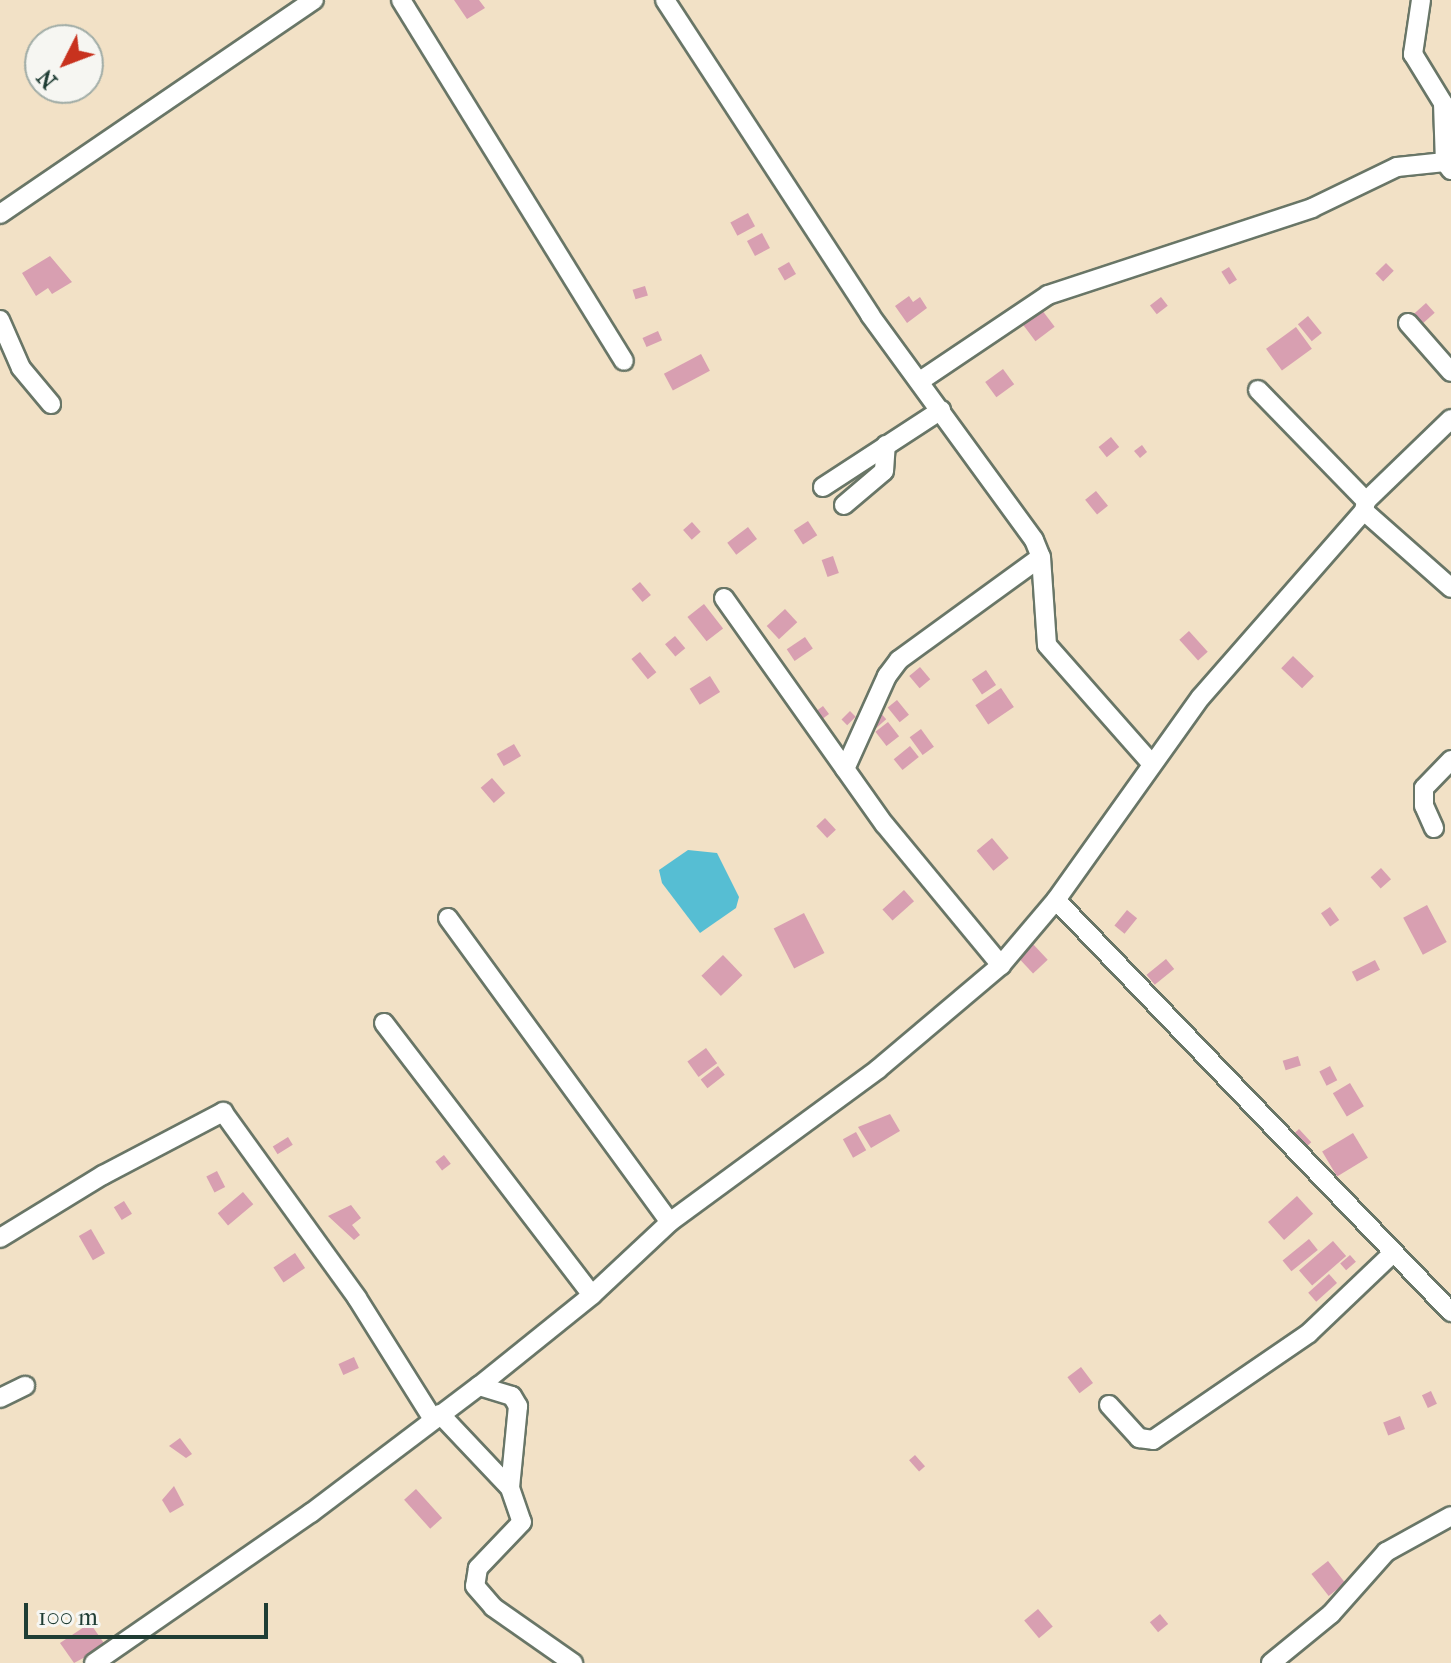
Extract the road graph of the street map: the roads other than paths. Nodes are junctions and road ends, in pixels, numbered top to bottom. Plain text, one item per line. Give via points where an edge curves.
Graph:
1 (314, 0) edge
2 (401, 0) edge
3 (665, 0) edge
4 (1421, 0) edge
5 (1448, 166) edge
6 (4, 204) edge
7 (0, 320) edge
8 (1408, 323) dead end
9 (624, 361) dead end
10 (1451, 372) edge
11 (920, 381) junction
12 (1258, 390) dead end
13 (51, 404) dead end
14 (941, 410) junction
15 (1451, 419) edge
16 (886, 445) junction
17 (823, 487) dead end
18 (844, 505) dead end
19 (1365, 506) junction
20 (1041, 557) junction
21 (1451, 588) edge
22 (724, 598) dead end
23 (1451, 760) edge
24 (1151, 763) junction
25 (845, 769) junction
26 (1434, 828) dead end
27 (1056, 900) junction
28 (448, 918) dead end
29 (1001, 965) junction
30 (384, 1023) dead end
31 (670, 1222) junction
32 (0, 1238) edge
33 (1393, 1253) junction
34 (592, 1295) junction
35 (1451, 1312) edge
36 (25, 1386) dead end
37 (479, 1386) junction
38 (0, 1398) edge
39 (1109, 1405) dead end
40 (436, 1416) junction
41 (510, 1488) junction
42 (1451, 1516) edge
43 (94, 1663) edge
44 (573, 1663) edge
45 (1271, 1663) edge

1 - 6 street
2 - 9 street
3 - 11 street via 833,260
4 - 5 street via 1413,54 1443,103
5 - 11 street via 1397,167 1312,208 1048,295
7 - 13 street via 21,368
8 - 10 street
11 - 14 street
12 - 19 street
14 - 16 street
14 - 20 street
15 - 19 street
16 - 17 street
16 - 18 street via 884,471
19 - 21 street
19 - 24 street
20 - 24 street via 1047,645
20 - 25 street via 891,668
22 - 25 street
23 - 26 street via 1424,788 1424,806
24 - 27 street
25 - 29 street
27 - 29 street
27 - 33 street
28 - 31 street
29 - 31 street via 878,1069
30 - 34 street
31 - 34 street
32 - 40 street via 103,1175 223,1112
33 - 35 street
33 - 39 street via 1309,1333 1153,1440 1139,1438
34 - 37 street
36 - 38 street
37 - 40 street
37 - 41 street via 512,1396 518,1406
40 - 41 street
40 - 43 street via 311,1513
41 - 44 street via 522,1522 478,1568 475,1586 493,1607
42 - 45 street via 1377,1559 1331,1614

